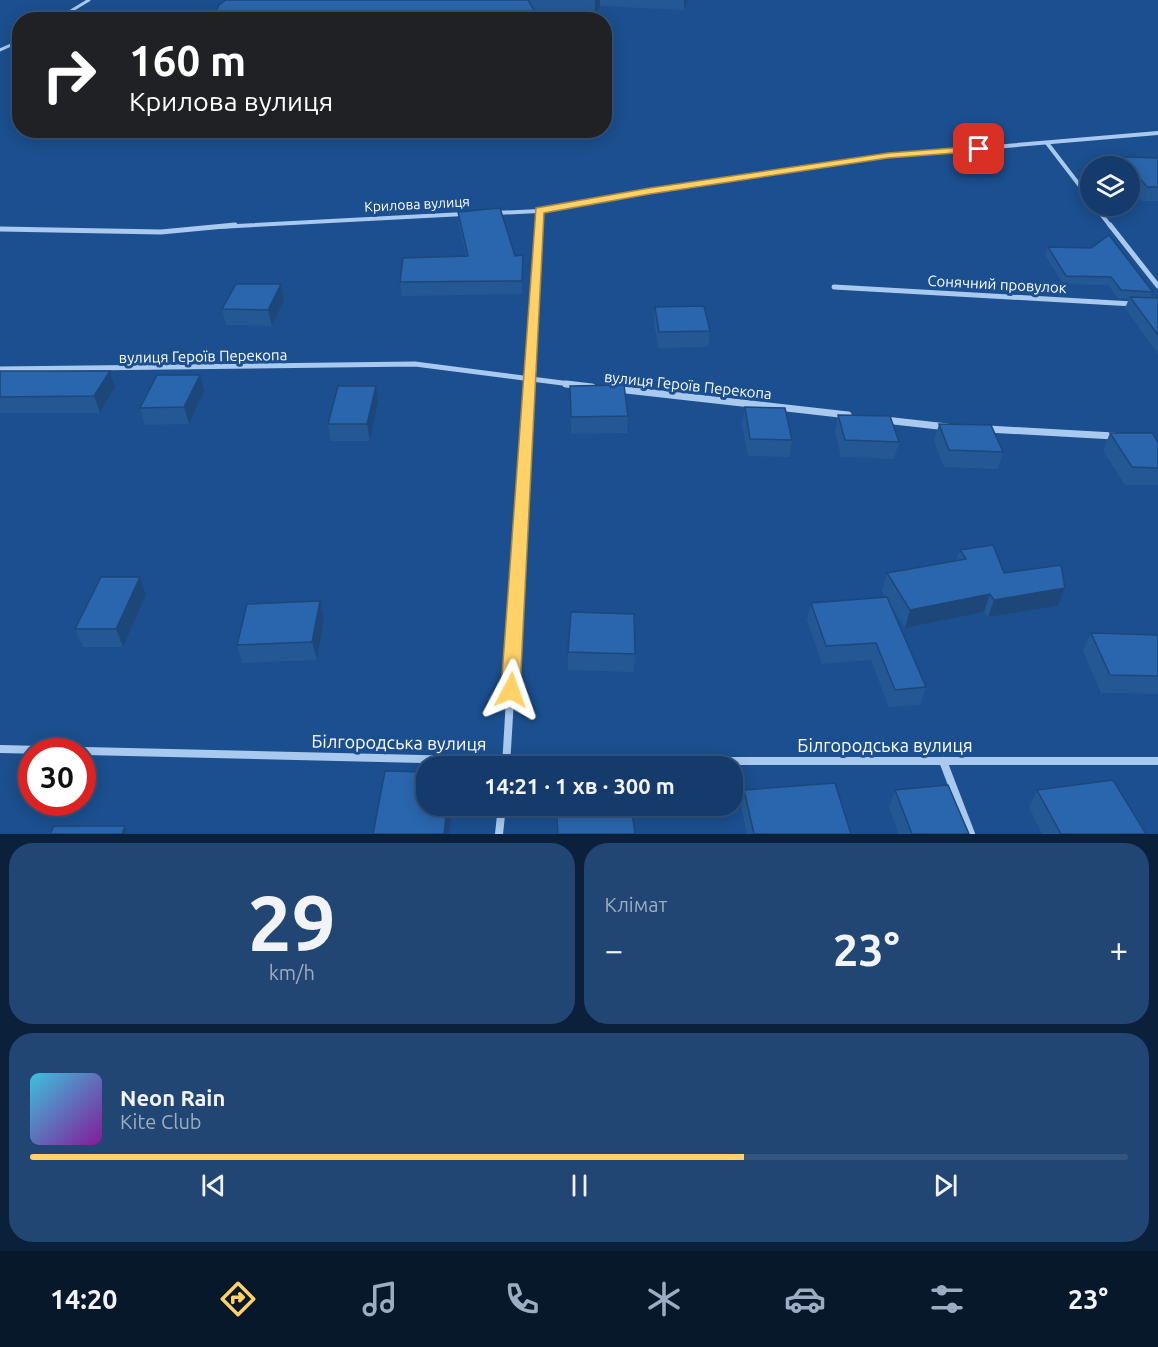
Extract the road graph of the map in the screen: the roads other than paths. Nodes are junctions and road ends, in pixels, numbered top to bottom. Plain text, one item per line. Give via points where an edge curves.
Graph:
1 (89, 0) edge
2 (69, 12) edge
3 (1158, 133) edge
4 (1047, 143) junction
5 (1080, 186) edge
6 (539, 211) junction
7 (493, 213) edge
8 (470, 214) edge
9 (1103, 216) edge
10 (0, 229) edge
11 (1158, 286) edge
12 (834, 287) dead end
13 (1135, 304) edge
14 (0, 369) edge
15 (530, 380) junction
16 (602, 388) edge
17 (614, 389) edge
18 (851, 416) edge
19 (874, 418) edge
20 (957, 428) edge
21 (981, 429) edge
22 (1123, 437) edge
23 (0, 750) edge
24 (506, 756) edge
25 (943, 761) junction
26 (1158, 761) edge
27 (416, 762) edge
28 (743, 762) edge
29 (501, 816) edge
30 (500, 834) edge
31 (971, 834) edge

1 - 2 street
3 - 4 street
4 - 5 street
4 - 6 street via 888,156
6 - 7 street
6 - 15 street
8 - 10 street, Крилова вулиця via 161,231
9 - 11 street
12 - 13 street, Сонячний провулок
14 - 15 street, вулиця Героїв Перекопа via 416,364
15 - 16 street, вулиця Героїв Перекопа
15 - 24 street
17 - 18 street, вулиця Героїв Перекопа
19 - 20 street
21 - 22 street
23 - 27 street, Білгородська вулиця
25 - 26 street, Білгородська вулиця
25 - 28 street, Білгородська вулиця
25 - 31 street
29 - 30 street

